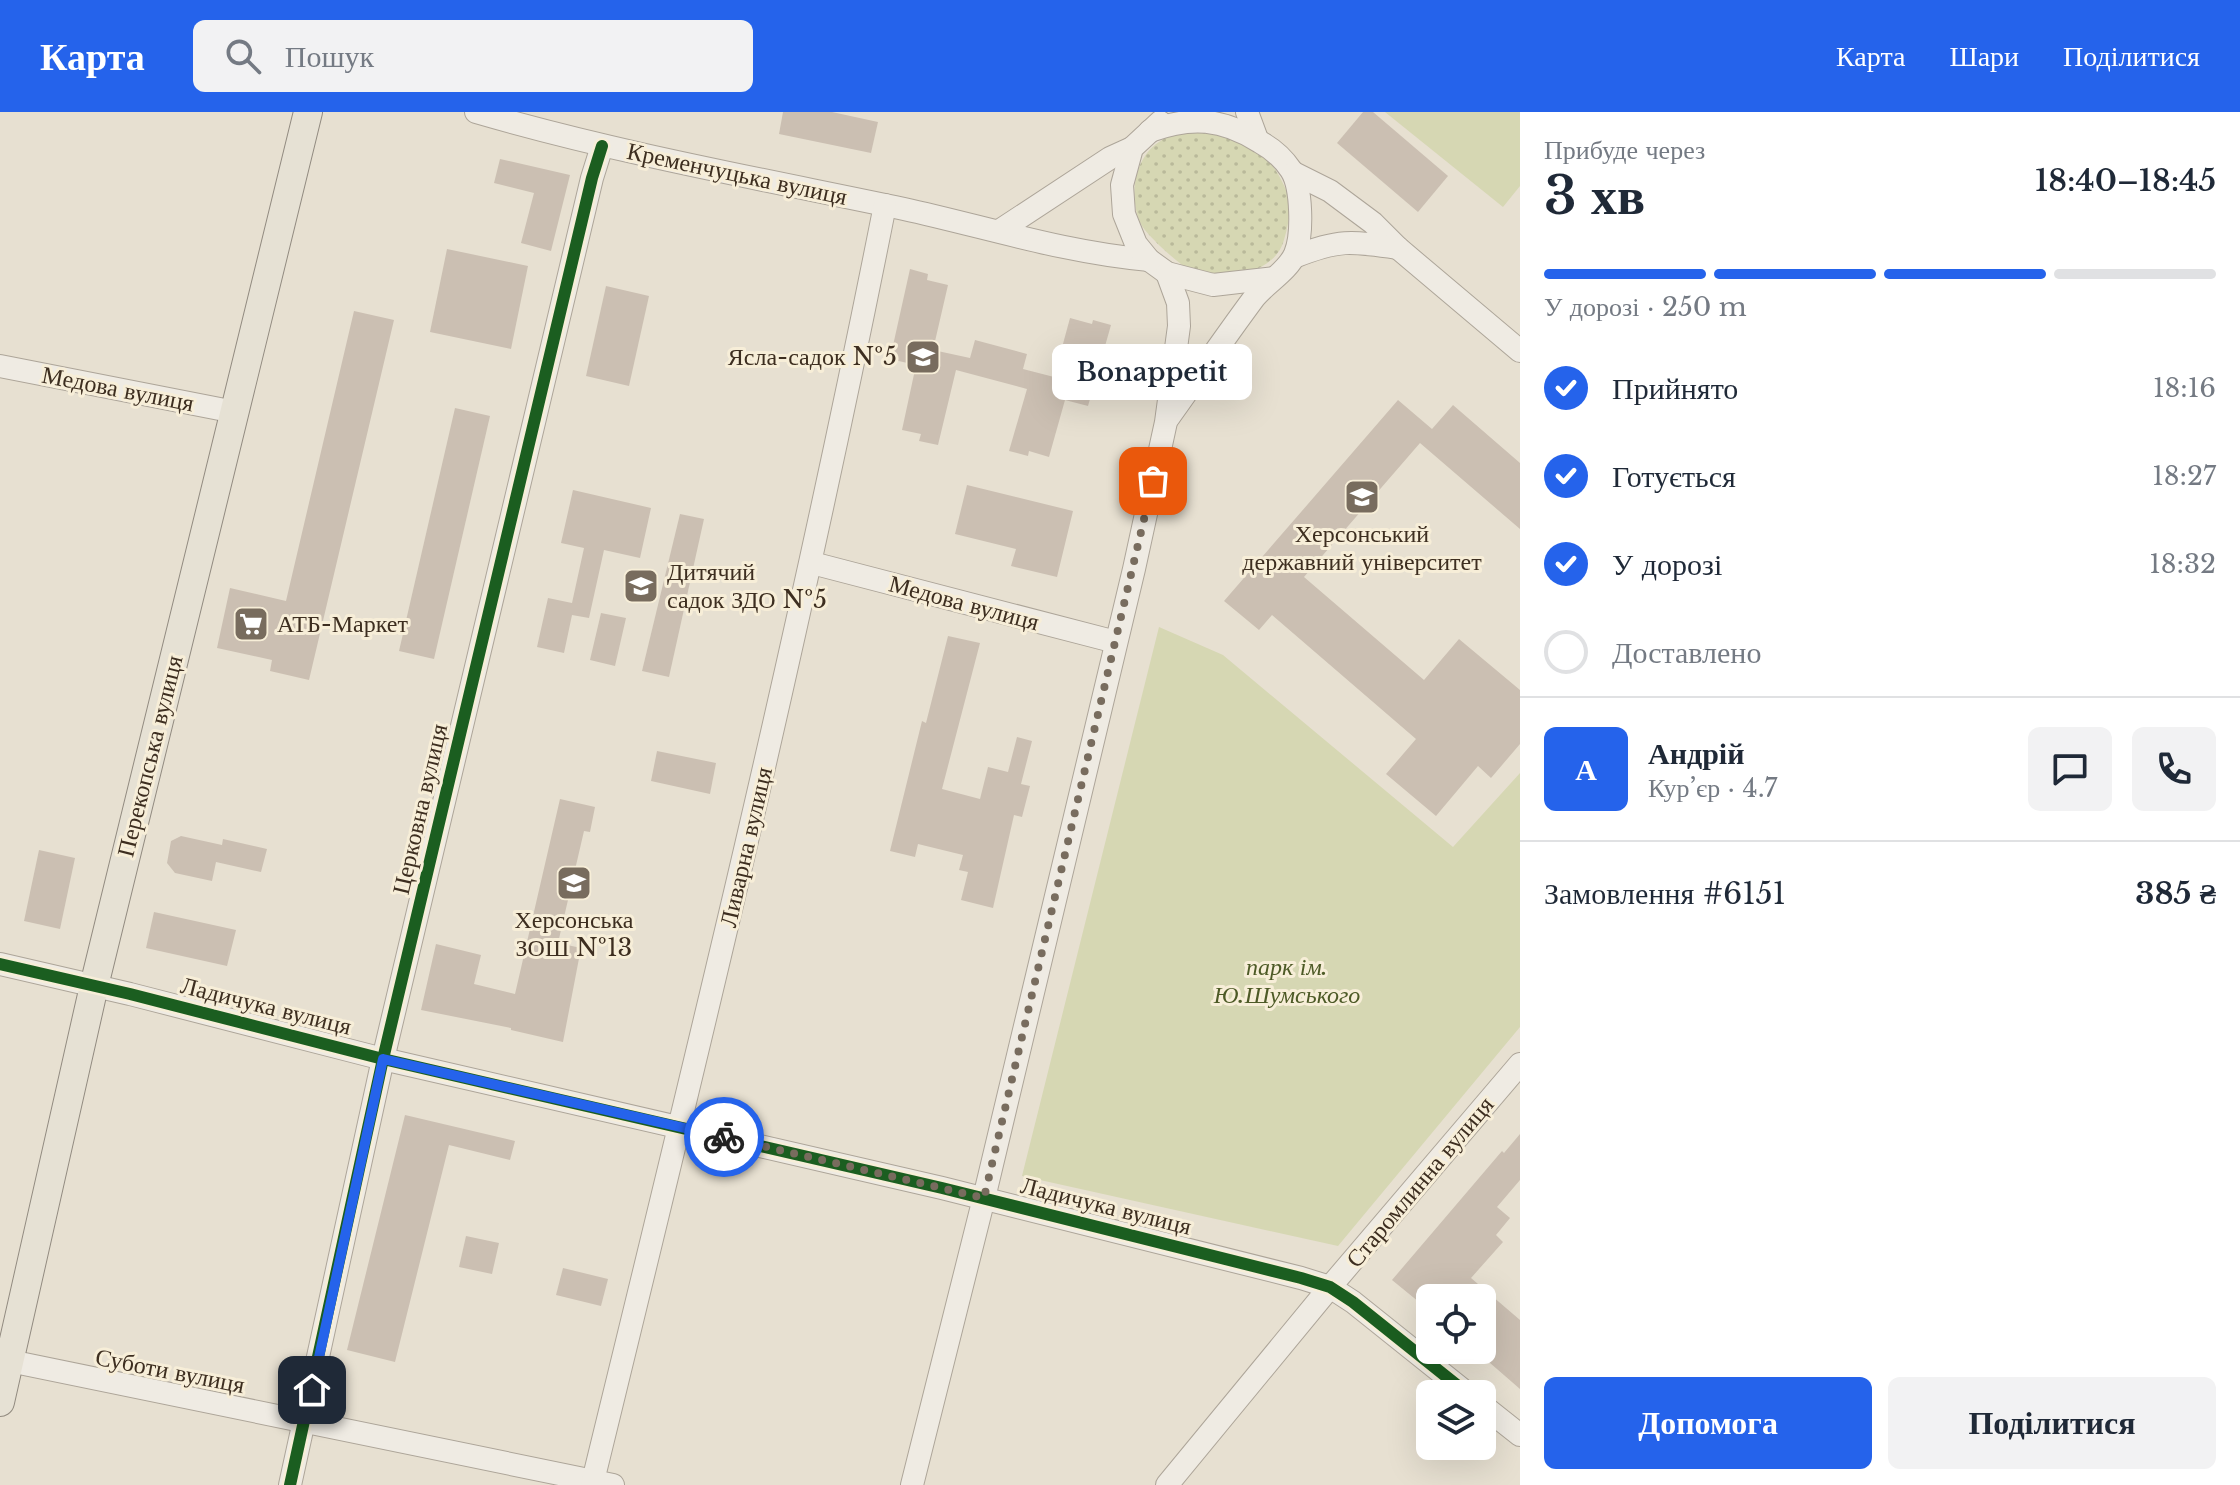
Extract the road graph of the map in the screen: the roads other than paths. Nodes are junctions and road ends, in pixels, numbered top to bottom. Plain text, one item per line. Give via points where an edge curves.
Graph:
1 (308, 112) edge
2 (476, 112) edge
3 (1171, 112) edge
4 (1247, 112) edge
5 (1150, 131) junction
6 (1257, 139) junction
7 (602, 146) junction
8 (1132, 148) junction
9 (1294, 173) junction
10 (885, 205) junction
11 (999, 231) junction
12 (1398, 248) junction
13 (1294, 257) junction
14 (1158, 267) junction
15 (1274, 278) junction
16 (1520, 351) edge
17 (0, 366) edge
18 (235, 412) junction
19 (1166, 422) junction
20 (812, 563) junction
21 (1116, 642) junction
22 (0, 964) edge
23 (94, 986) junction
24 (383, 1059) junction
25 (1520, 1064) edge
26 (679, 1127) junction
27 (984, 1198) junction
28 (1330, 1287) junction
29 (5, 1360) edge
30 (1450, 1380) edge
31 (0, 1402) edge
32 (1496, 1416) edge
33 (305, 1420) junction
34 (1520, 1435) edge
35 (600, 1483) edge
36 (290, 1485) edge
37 (912, 1485) edge
38 (1167, 1485) edge

1 - 18 main road, Перекопська вулиця
2 - 7 street, Кременчуцька вулиця
3 - 5 street
4 - 6 street
5 - 6 street via 1174,122 1206,120
5 - 8 street
6 - 9 street
7 - 10 street, Кременчуцька вулиця
7 - 24 street, Церковна вулиця
8 - 11 street
8 - 14 street via 1122,185 1124,214 1136,244
9 - 12 street via 1330,191
9 - 13 street via 1301,218
10 - 11 street, Кременчуцька вулиця
10 - 20 street, Ливарна вулиця
11 - 14 street, Кременчуцька вулиця
12 - 13 street via 1348,241
12 - 16 street
13 - 15 street
14 - 15 street via 1213,285
14 - 19 street via 1178,303
15 - 19 street via 1256,295
17 - 18 street, Медова вулиця
18 - 23 main road, Перекопська вулиця
19 - 21 street
20 - 21 street, Медова вулиця
20 - 26 street, Ливарна вулиця
21 - 27 street
22 - 23 street, Ладичука вулиця
23 - 24 street, Ладичука вулиця
23 - 29 main road, Перекопська вулиця
24 - 26 street, Ладичука вулиця
24 - 33 street, Церковна вулиця
25 - 28 street, Старомлинна вулиця
26 - 27 street, Ладичука вулиця
26 - 35 street, Ливарна вулиця
27 - 28 street, Ладичука вулиця
27 - 37 street
28 - 30 street, Ладичука вулиця
28 - 38 street, Старомлинна вулиця
29 - 31 main road, Перекопська вулиця
29 - 33 street, Суботи вулиця
32 - 34 street
33 - 35 street, Суботи вулиця
33 - 36 street, Церковна вулиця

